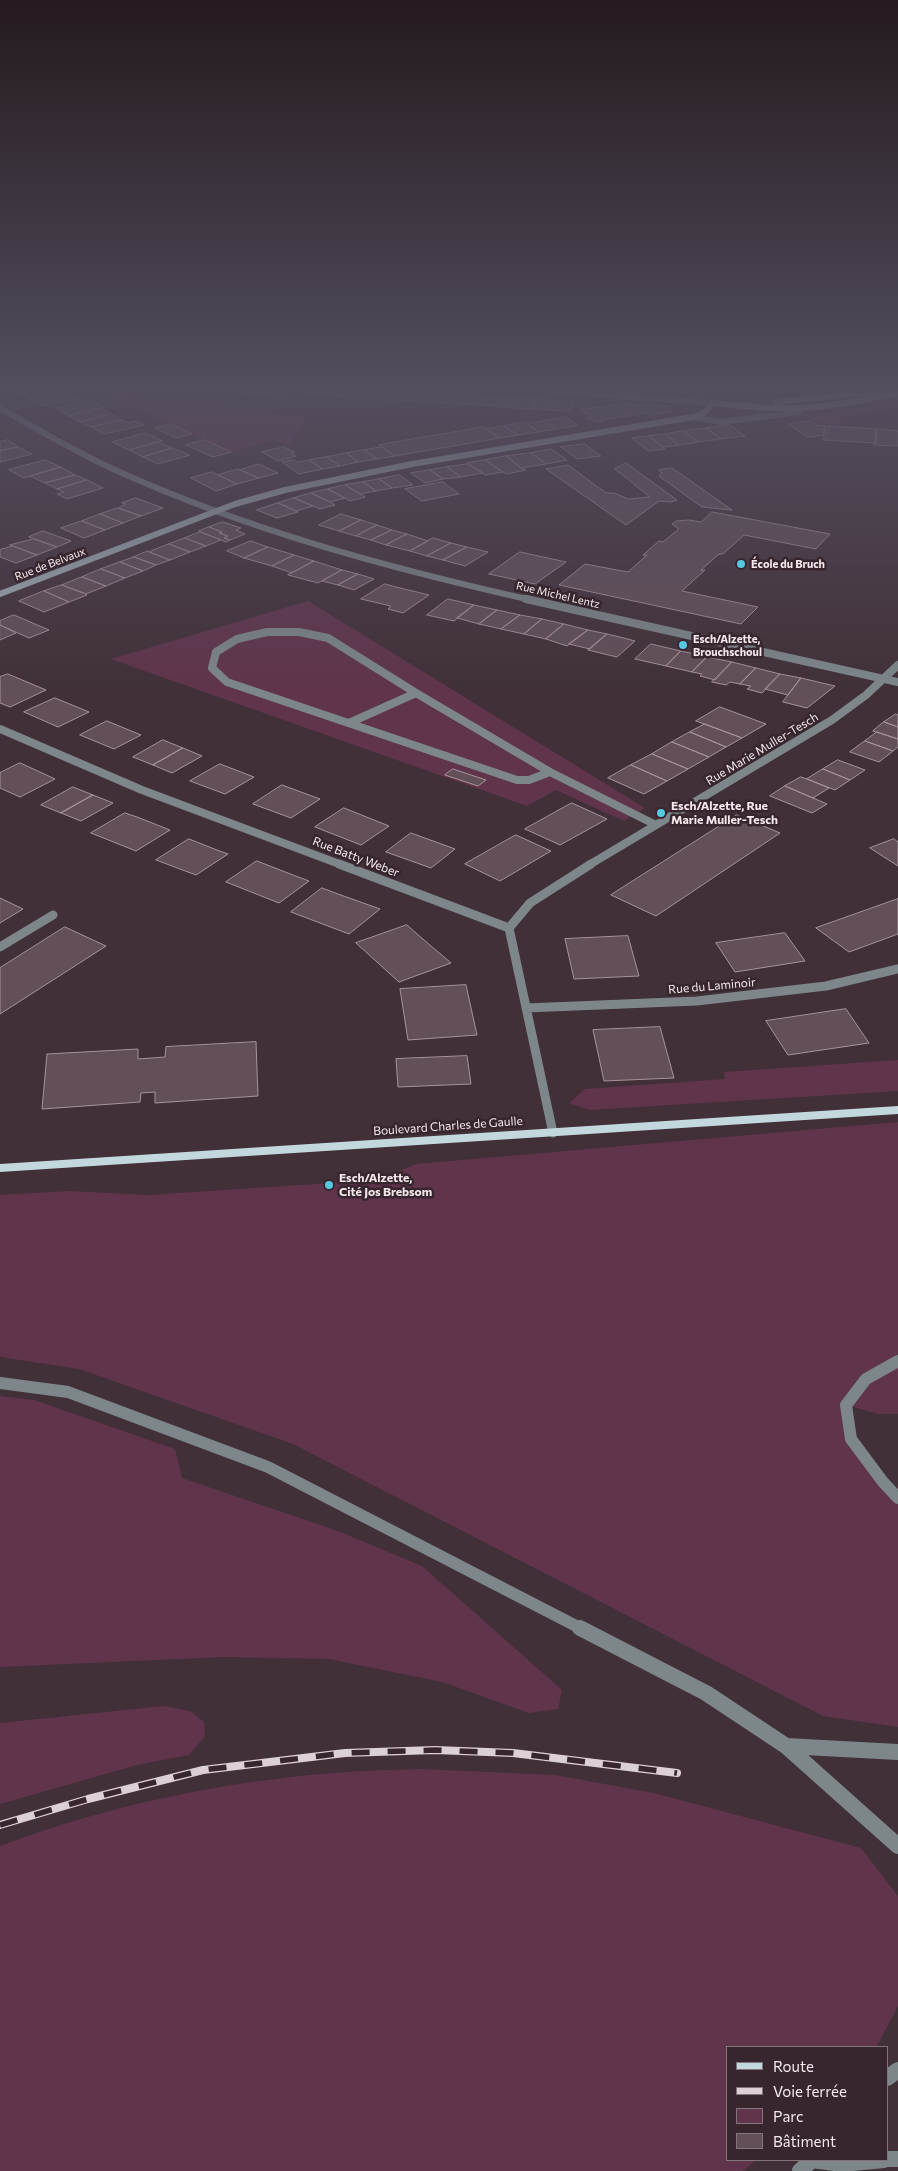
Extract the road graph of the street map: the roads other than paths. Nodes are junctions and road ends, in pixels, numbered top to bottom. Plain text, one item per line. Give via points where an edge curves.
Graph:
1 (171, 492) edge
2 (276, 492) edge
3 (217, 511) junction
4 (0, 594) edge
5 (898, 665) edge
6 (885, 679) junction
7 (898, 682) edge
8 (416, 693) junction
9 (349, 723) junction
10 (0, 729) edge
11 (550, 772) junction
12 (656, 825) junction
13 (53, 915) dead end
14 (509, 928) junction
15 (0, 947) edge
16 (898, 969) edge
17 (526, 1008) junction
18 (898, 1110) edge
19 (553, 1133) junction
20 (0, 1168) edge
21 (898, 1361) edge
22 (0, 1384) edge
23 (898, 1498) edge
24 (786, 1746) junction
25 (898, 1752) edge
26 (898, 1846) edge
27 (811, 2161) edge
28 (820, 2161) edge
29 (874, 2161) edge
30 (800, 2171) edge

1 - 3 street, Rue Michel Lentz
2 - 3 street, Rue de Belvaux
3 - 4 street, Rue de Belvaux
3 - 6 street, Rue Michel Lentz via 283,535 456,584
5 - 6 street, Rue Marie Muller-Tesch
6 - 7 street, Rue Michel Lentz
6 - 12 street, Rue Marie Muller-Tesch via 832,720
8 - 9 street
8 - 9 street via 328,638 299,632 267,632 237,639 216,652 212,668 227,682
8 - 11 street
9 - 11 street via 517,780 529,780
10 - 14 street, Rue Batty Weber via 142,790
11 - 12 street
12 - 14 street, Rue Marie Muller-Tesch via 530,903
13 - 15 street
14 - 17 street
16 - 17 street, Rue du Laminoir via 826,986 697,1001
17 - 19 street
18 - 19 main road, Boulevard Charles de Gaulle
19 - 20 main road, Boulevard Charles de Gaulle
21 - 23 street via 866,1379 846,1405 851,1438
22 - 24 street via 68,1392 268,1467 706,1693
24 - 25 street
24 - 26 street
27 - 30 street
28 - 29 street via 842,2164

